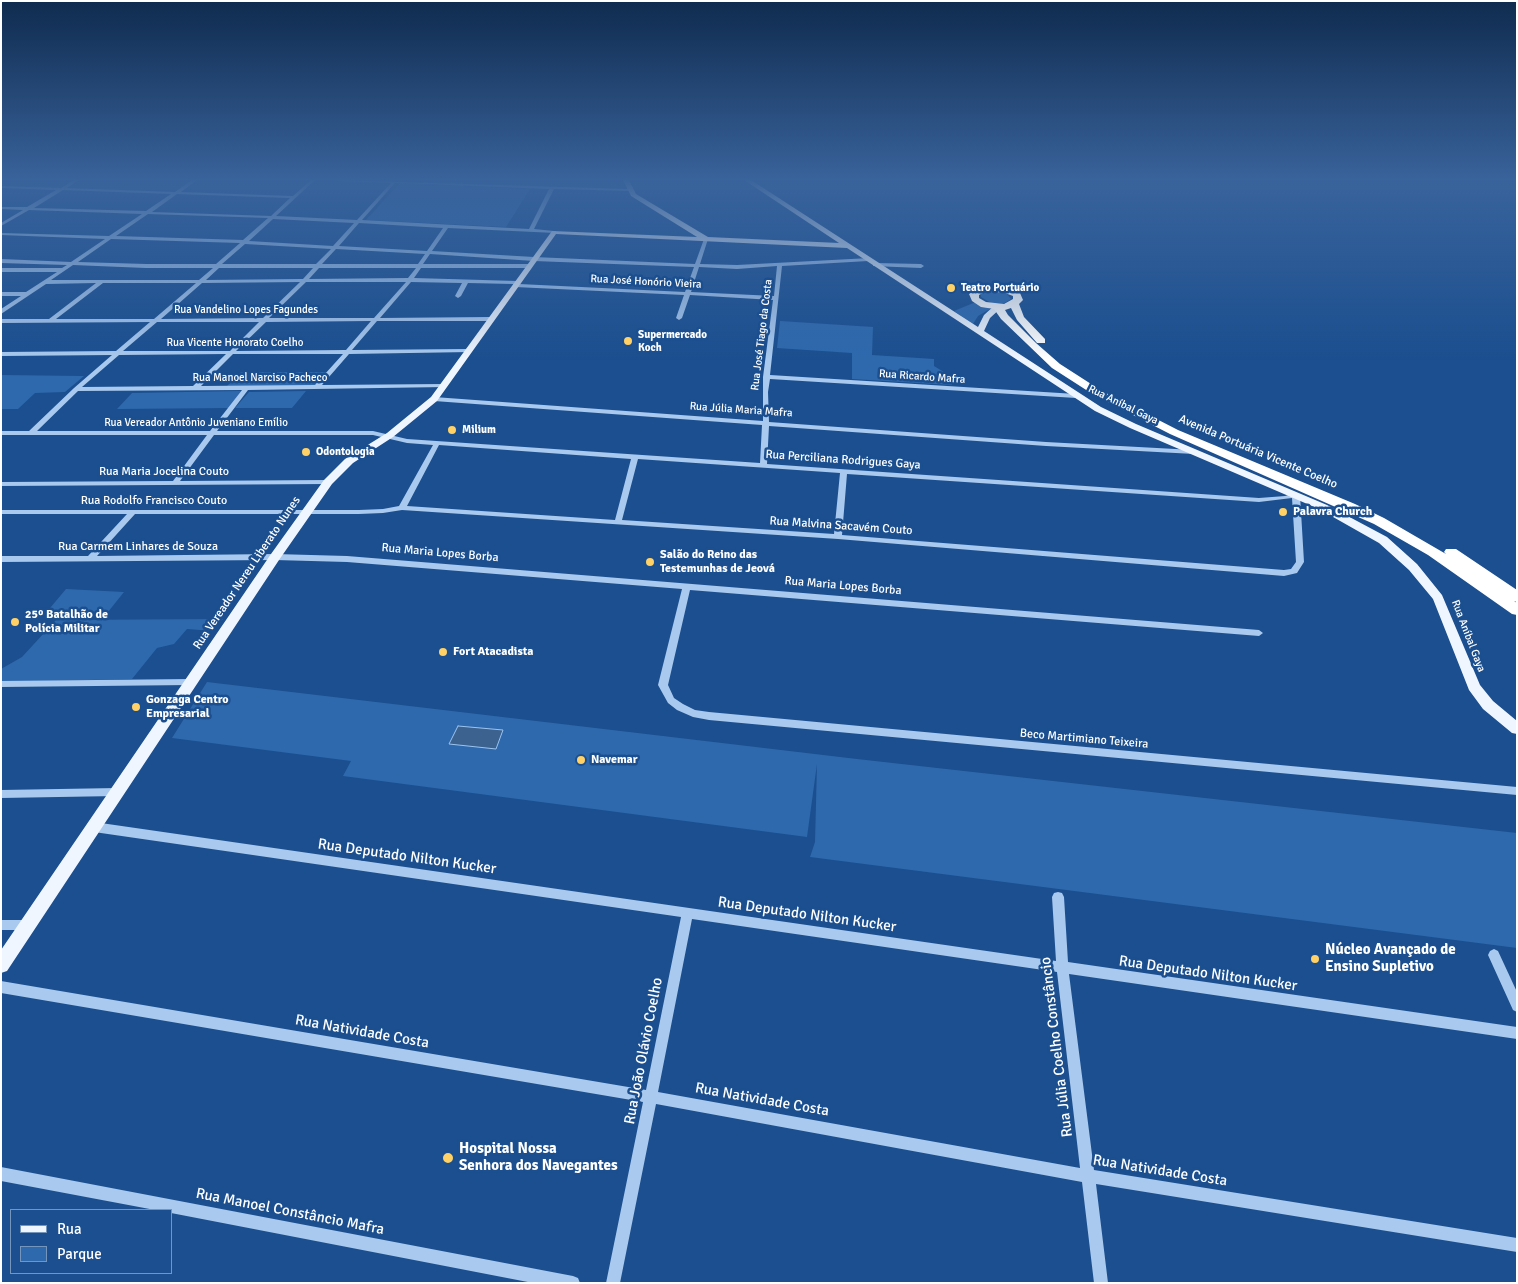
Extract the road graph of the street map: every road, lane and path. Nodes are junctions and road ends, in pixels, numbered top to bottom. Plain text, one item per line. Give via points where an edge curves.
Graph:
1 (706, 239) edge
2 (107, 240) edge
3 (174, 240) edge
4 (246, 240) edge
5 (342, 240) edge
6 (437, 240) edge
7 (548, 240) edge
8 (725, 240) edge
9 (838, 240) edge
10 (244, 242) junction
11 (847, 246) junction
12 (336, 247) junction
13 (429, 252) junction
14 (1, 261) edge
15 (532, 262) junction
16 (871, 262) junction
17 (72, 264) junction
18 (320, 265) junction
19 (419, 265) junction
20 (217, 266) junction
21 (696, 266) junction
22 (780, 266) junction
23 (921, 266) dead end
24 (1, 270) edge
25 (63, 270) junction
26 (306, 280) junction
27 (410, 280) junction
28 (201, 281) junction
29 (466, 281) junction
30 (45, 282) junction
31 (101, 282) junction
32 (516, 284) junction
33 (1, 294) edge
34 (27, 294) junction
35 (687, 294) junction
36 (458, 296) dead end
37 (776, 298) junction
38 (1014, 304) junction
39 (998, 307) junction
40 (1, 312) edge
41 (679, 318) dead end
42 (376, 319) junction
43 (491, 319) junction
44 (156, 320) junction
45 (265, 320) junction
46 (1, 321) edge
47 (51, 321) junction
48 (978, 332) junction
49 (347, 352) junction
50 (468, 352) junction
51 (116, 353) junction
52 (231, 353) junction
53 (1, 354) edge
54 (766, 377) junction
55 (444, 386) junction
56 (317, 387) junction
57 (195, 388) junction
58 (246, 388) junction
59 (76, 389) junction
60 (1076, 396) junction
61 (434, 399) junction
62 (766, 422) junction
63 (1, 433) edge
64 (31, 433) junction
65 (213, 433) junction
66 (390, 435) junction
67 (437, 443) junction
68 (1046, 444) joint
69 (1194, 452) junction
70 (635, 457) junction
71 (763, 466) junction
72 (844, 471) junction
73 (328, 482) junction
74 (175, 483) junction
75 (1, 484) edge
76 (1296, 495) junction
77 (402, 508) junction
78 (307, 511) junction
79 (1, 512) edge
80 (133, 512) junction
81 (618, 522) junction
82 (838, 537) junction
83 (275, 557) junction
84 (90, 558) junction
85 (1, 559) edge
86 (687, 586) junction
87 (1517, 597) edge
88 (1517, 610) edge
89 (1260, 633) dead end
90 (191, 682) junction
91 (1, 684) edge
92 (1517, 729) edge
93 (1517, 791) edge
94 (117, 792) junction
95 (1, 794) edge
96 (94, 827) junction
97 (1058, 897) dead end
98 (688, 913) junction
99 (1, 925) edge
100 (28, 925) junction
101 (1494, 955) dead end
102 (1, 965) edge
103 (1062, 968) junction
104 (1, 987) edge
105 (1517, 1006) edge
106 (1517, 1034) edge
107 (651, 1097) junction
108 (1, 1174) edge
109 (1088, 1176) junction
110 (1517, 1245) edge
111 (573, 1283) edge
112 (613, 1283) edge
113 (1101, 1283) edge

1 - 21 street
2 - 17 street
3 - 10 street
4 - 10 street
5 - 12 street
6 - 13 street
7 - 15 main road, Rua Vereador Nereu Liberato Nunes
8 - 11 main road
9 - 11 main road, Rua Aníbal Gaya
10 - 12 street
10 - 20 street
11 - 16 main road, Rua Aníbal Gaya
12 - 13 street
12 - 18 street
13 - 15 street
13 - 19 street
14 - 17 street
15 - 19 street
15 - 21 street
15 - 32 main road, Rua Vereador Nereu Liberato Nunes
16 - 22 street
16 - 23 street
16 - 48 main road, Rua Aníbal Gaya
17 - 20 street
17 - 25 street
18 - 19 street
18 - 20 street
18 - 26 street
19 - 27 street
20 - 28 street
21 - 22 street
21 - 35 street
22 - 37 street, Rua José Tiago da Costa
24 - 25 street
25 - 30 street
26 - 27 street, Rua José Honório Vieira
26 - 28 street, Rua José Honório Vieira
26 - 45 street
27 - 29 street, Rua José Honório Vieira
27 - 42 street
28 - 31 street, Rua José Honório Vieira
28 - 44 street
29 - 32 street, Rua José Honório Vieira
29 - 36 street
30 - 31 street, Rua José Honório Vieira
30 - 34 street
31 - 47 street
32 - 35 street, Rua José Honório Vieira
32 - 43 main road, Rua Vereador Nereu Liberato Nunes
33 - 34 street
34 - 40 street
35 - 37 street, Rua José Honório Vieira
35 - 41 street
37 - 54 street, Rua José Tiago da Costa
38 - 39 highway
38 - 39 highway, Avenida Portuária Vicente Coelho via 1018,300 1017,295 1003,288 987,288 974,294 979,302
38 - 87 highway, Avenida Portuária Vicente Coelho via 1020,318 1042,342 1093,381 1166,419 1375,509 1440,545
39 - 48 main road
39 - 88 highway, Avenida Portuária Vicente Coelho via 1004,317 1056,366 1098,393 1174,432 1379,521 1433,552
42 - 43 street, Rua Vandelino Lopes Fagundes
42 - 45 street, Rua Vandelino Lopes Fagundes
42 - 49 street
43 - 50 main road, Rua Vereador Nereu Liberato Nunes
44 - 45 street, Rua Vandelino Lopes Fagundes
44 - 47 street, Rua Vandelino Lopes Fagundes
44 - 51 street
45 - 52 street
46 - 47 street, Rua Vandelino Lopes Fagundes
48 - 60 main road, Rua Aníbal Gaya
49 - 50 street, Rua Vicente Honorato Coelho
49 - 52 street, Rua Vicente Honorato Coelho
49 - 56 street
50 - 55 main road, Rua Vereador Nereu Liberato Nunes
51 - 52 street, Rua Vicente Honorato Coelho
51 - 53 street, Rua Vicente Honorato Coelho
51 - 59 street
52 - 57 street
54 - 60 street, Rua Ricardo Mafra
54 - 62 street, Rua José Tiago da Costa
55 - 56 street, Rua Manoel Narciso Pacheco
55 - 61 main road, Rua Vereador Nereu Liberato Nunes
56 - 58 street, Rua Manoel Narciso Pacheco
57 - 58 street, Rua Manoel Narciso Pacheco
57 - 59 street, Rua Manoel Narciso Pacheco
58 - 65 street
59 - 64 street
60 - 69 main road, Rua Aníbal Gaya via 1121,421
61 - 62 street, Rua Júlia Maria Mafra
61 - 66 main road, Rua Vereador Nereu Liberato Nunes
62 - 68 street, Rua Júlia Maria Mafra
62 - 71 street, Rua José Tiago da Costa
63 - 64 street, Rua Vereador Antônio Juveniano Emílio
64 - 65 street, Rua Vereador Antônio Juveniano Emílio
65 - 66 street, Rua Vereador Antônio Juveniano Emílio
65 - 74 street
66 - 67 street, Rua Perciliana Rodrigues Gaya via 407,441
66 - 73 main road, Rua Vereador Nereu Liberato Nunes via 349,461
67 - 70 street, Rua Perciliana Rodrigues Gaya
67 - 77 street
68 - 69 street
69 - 76 main road, Rua Aníbal Gaya
70 - 71 street, Rua Perciliana Rodrigues Gaya
70 - 81 street
71 - 72 street, Rua Perciliana Rodrigues Gaya
72 - 76 street, Rua Perciliana Rodrigues Gaya via 1259,500
72 - 82 street
73 - 74 street, Rua Maria Jocelina Couto
73 - 78 main road, Rua Vereador Nereu Liberato Nunes
74 - 75 street, Rua Maria Jocelina Couto
76 - 82 street, Rua Malvina Sacavém Couto via 1300,562 1294,572 1284,573
76 - 92 main road, Rua Aníbal Gaya via 1369,531 1395,549 1413,567 1444,608 1474,687 1488,705
77 - 78 street, Rua Malvina Sacavém Couto via 372,512
77 - 81 street, Rua Malvina Sacavém Couto
78 - 80 street, Rua Rodolfo Francisco Couto
78 - 83 main road, Rua Vereador Nereu Liberato Nunes
79 - 80 street, Rua Rodolfo Francisco Couto
80 - 84 street
81 - 82 street, Rua Malvina Sacavém Couto
83 - 84 street, Rua Carmem Linhares de Souza
83 - 86 street, Rua Maria Lopes Borba via 382,561
83 - 90 main road, Rua Vereador Nereu Liberato Nunes
84 - 85 street, Rua Carmem Linhares de Souza
86 - 89 street, Rua Maria Lopes Borba
86 - 93 street, Beco Martimiano Teixeira via 662,685 671,700 680,707 709,716
90 - 91 street
90 - 94 main road, Rua Vereador Nereu Liberato Nunes
94 - 95 street
94 - 96 main road, Rua Vereador Nereu Liberato Nunes
96 - 98 street, Rua Deputado Nilton Kucker
96 - 100 main road, Rua Vereador Nereu Liberato Nunes
97 - 103 street, Rua Júlia Coelho Constâncio
98 - 103 street, Rua Deputado Nilton Kucker
98 - 107 street, Rua João Olávio Coelho
99 - 100 street
100 - 102 main road, Rua Vereador Nereu Liberato Nunes
101 - 105 street
103 - 106 street, Rua Deputado Nilton Kucker
103 - 109 street, Rua Júlia Coelho Constâncio
104 - 107 street, Rua Natividade Costa
107 - 109 street, Rua Natividade Costa
107 - 112 street, Rua João Olávio Coelho
108 - 111 street, Rua Manoel Constâncio Mafra
109 - 110 street, Rua Natividade Costa
109 - 113 street, Rua Júlia Coelho Constâncio

